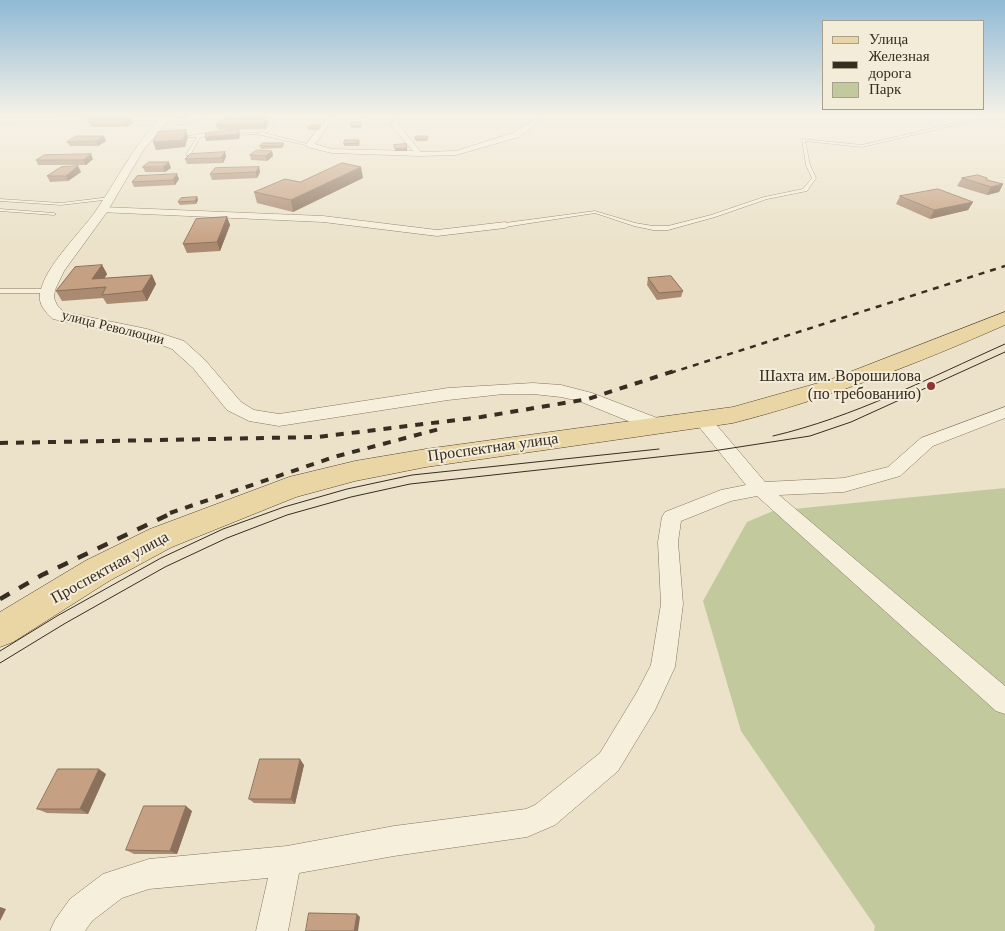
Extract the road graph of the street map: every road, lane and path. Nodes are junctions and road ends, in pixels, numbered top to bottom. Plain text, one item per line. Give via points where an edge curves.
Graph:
1 (133, 158) edge
2 (807, 158) edge
3 (110, 198) junction
4 (0, 200) edge
5 (0, 210) edge
6 (102, 210) junction
7 (54, 214) dead end
8 (505, 225) joint
9 (0, 291) edge
10 (47, 291) junction
11 (1005, 318) edge
12 (1005, 412) edge
13 (702, 419) junction
14 (658, 426) junction
15 (760, 489) junction
16 (0, 631) edge
17 (1005, 702) edge
18 (287, 861) junction
19 (66, 931) edge
20 (272, 931) edge

1 - 3 street, улица Революции
2 - 8 lane via 814,178 806,190 766,198 668,228 634,224 595,212
3 - 4 lane via 61,204
3 - 6 street, улица Революции
5 - 7 lane
6 - 8 street via 323,219 437,233
6 - 10 street, улица Революции via 53,277
9 - 10 lane
10 - 14 street, улица Революции via 49,307 59,316 147,334 178,345 199,364 234,406 249,415 279,420 418,398 501,388 531,388 588,399
11 - 13 main road, Проспектная улица via 834,387 767,407
12 - 15 street via 927,442 894,472 844,485
13 - 14 main road, Проспектная улица
13 - 15 street
14 - 16 main road, Проспектная улица via 426,458 289,488 161,538 97,571
15 - 17 street
15 - 18 street via 728,495 672,517 668,542 672,604 663,667 609,762 545,815 527,823 394,841
18 - 19 street via 149,874 114,885 81,910
18 - 20 street

